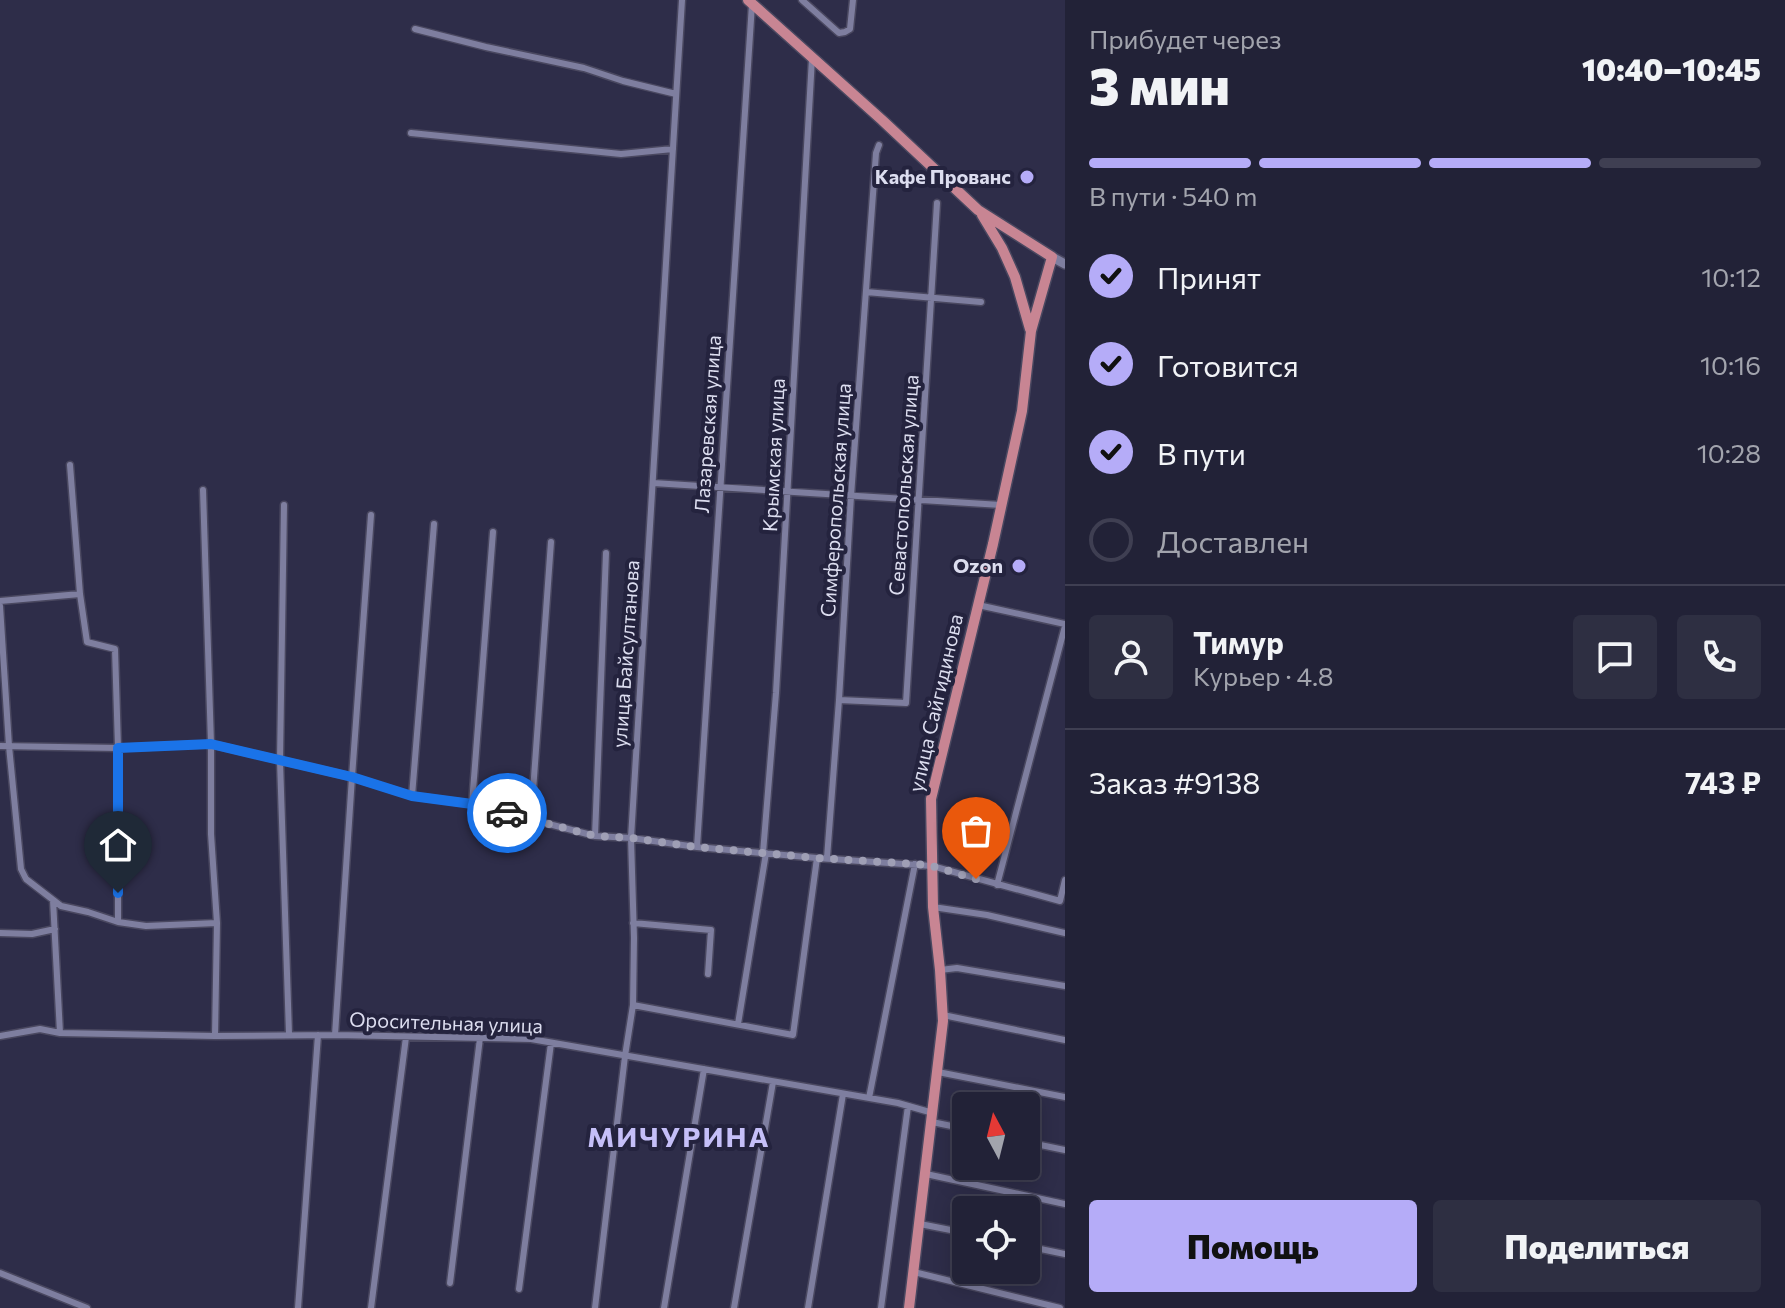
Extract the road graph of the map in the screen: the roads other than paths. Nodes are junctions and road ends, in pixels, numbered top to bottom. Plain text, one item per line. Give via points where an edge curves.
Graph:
1 (682, 0) edge
2 (802, 0) edge
3 (853, 0) edge
4 (750, 2) edge
5 (415, 29) dead end
6 (812, 58) junction
7 (676, 94) junction
8 (411, 133) dead end
9 (879, 145) dead end
10 (673, 149) junction
11 (937, 203) dead end
12 (978, 210) junction
13 (1052, 257) junction
14 (1065, 264) edge
15 (866, 292) junction
16 (932, 297) junction
17 (981, 302) dead end
18 (1031, 331) junction
19 (70, 465) dead end
20 (653, 483) junction
21 (720, 487) junction
22 (203, 490) dead end
23 (787, 492) junction
24 (851, 496) junction
25 (919, 500) junction
26 (284, 505) dead end
27 (1001, 505) junction
28 (371, 515) dead end
29 (434, 524) dead end
30 (493, 532) dead end
31 (551, 542) dead end
32 (606, 553) dead end
33 (80, 594) junction
34 (0, 604) edge
35 (978, 605) junction
36 (1065, 625) edge
37 (839, 700) junction
38 (211, 744) junction
39 (0, 746) edge
40 (9, 746) junction
41 (118, 748) junction
42 (280, 761) junction
43 (352, 777) junction
44 (412, 796) junction
45 (472, 804) junction
46 (531, 819) junction
47 (595, 836) junction
48 (631, 838) junction
49 (697, 847) junction
50 (765, 853) junction
51 (817, 858) junction
52 (827, 858) junction
53 (915, 864) junction
54 (932, 866) junction
55 (1065, 880) edge
56 (997, 885) junction
57 (53, 900) junction
58 (933, 907) junction
59 (118, 922) junction
60 (217, 923) junction
61 (633, 923) junction
62 (55, 929) junction
63 (0, 933) edge
64 (1065, 933) edge
65 (940, 970) junction
66 (708, 974) dead end
67 (1065, 986) edge
68 (633, 1005) junction
69 (942, 1015) junction
70 (738, 1024) junction
71 (60, 1033) junction
72 (289, 1034) junction
73 (318, 1035) junction
74 (335, 1035) junction
75 (0, 1036) edge
76 (215, 1036) junction
77 (406, 1037) junction
78 (480, 1038) junction
79 (1065, 1040) edge
80 (551, 1043) junction
81 (625, 1056) junction
82 (704, 1069) junction
83 (938, 1072) junction
84 (773, 1082) junction
85 (843, 1094) junction
86 (1065, 1097) edge
87 (869, 1098) junction
88 (908, 1106) junction
89 (932, 1117) junction
90 (952, 1124) edge
91 (1040, 1145) edge
92 (1065, 1150) edge
93 (926, 1174) junction
94 (1065, 1204) edge
95 (920, 1224) junction
96 (952, 1230) edge
97 (1040, 1249) edge
98 (1065, 1254) edge
99 (914, 1272) junction
100 (0, 1273) edge
101 (450, 1283) dead end
102 (519, 1289) dead end
103 (87, 1308) edge
104 (298, 1308) edge
105 (371, 1308) edge
106 (595, 1308) edge
107 (664, 1308) edge
108 (734, 1308) edge
109 (808, 1308) edge
110 (881, 1308) edge
111 (909, 1308) edge
112 (1060, 1308) edge

1 - 7 street, улица Байсултанова
2 - 3 street via 839,33 850,29
4 - 6 main road
4 - 21 street, Лазаревская улица
5 - 7 street
6 - 12 main road
6 - 23 street, Крымская улица
7 - 10 street, улица Байсултанова
8 - 10 street via 621,154
9 - 15 street, Симферопольская улица
10 - 20 street, улица Байсултанова
11 - 16 street, Севастопольская улица
12 - 13 main road
12 - 18 main road via 1015,277
13 - 14 main road
13 - 18 main road, улица Сайгидинова
15 - 16 street
15 - 24 street, Симферопольская улица
16 - 17 street
16 - 25 street, Севастопольская улица
18 - 27 main road, улица Сайгидинова via 1022,411
19 - 33 street
20 - 21 street
20 - 48 street, улица Байсултанова
21 - 23 street
21 - 49 street, Лазаревская улица
22 - 38 street
23 - 24 street
23 - 50 street, Крымская улица
24 - 25 street
24 - 37 street, Симферопольская улица
25 - 27 street
25 - 37 street, Севастопольская улица via 906,703
26 - 42 street
27 - 35 main road, улица Сайгидинова
28 - 43 street
29 - 44 street
30 - 45 street
31 - 46 street
32 - 47 street
33 - 34 street
33 - 41 street via 87,642 115,649
34 - 40 street
35 - 36 street
35 - 54 main road, улица Сайгидинова via 931,799
36 - 56 street
37 - 52 street, Симферопольская улица
38 - 41 street
38 - 42 street
38 - 60 street
39 - 40 street
40 - 41 street
40 - 57 street via 21,869
41 - 59 street
42 - 43 street
42 - 72 street
43 - 44 street
43 - 74 street
44 - 45 street
45 - 46 street
46 - 47 street
47 - 48 street
48 - 49 street
48 - 61 street, улица Байсултанова
49 - 50 street
50 - 51 street
50 - 70 street, Крымская улица
51 - 52 street
51 - 70 street via 793,1035
52 - 53 street
53 - 54 street
53 - 87 street
54 - 56 street
54 - 58 main road, улица Сайгидинова
55 - 56 street via 1060,901
57 - 59 street
57 - 62 street
58 - 64 street
58 - 65 main road, улица Сайгидинова
59 - 60 street
60 - 76 street
61 - 66 street via 711,930
61 - 68 street, улица Байсултанова
62 - 63 street
62 - 71 street
65 - 67 street via 957,968
65 - 69 main road, улица Сайгидинова
68 - 70 street
68 - 81 street, улица Байсултанова
69 - 79 street
69 - 83 main road, улица Сайгидинова
71 - 75 street, Оросительная улица via 40,1029
71 - 76 street, Оросительная улица
72 - 73 street, Оросительная улица
72 - 76 street, Оросительная улица
73 - 74 street, Оросительная улица
73 - 104 street
74 - 77 street, Оросительная улица
77 - 78 street, Оросительная улица
77 - 105 street
78 - 80 street, Оросительная улица
78 - 101 street
80 - 81 street, Оросительная улица
80 - 102 street
81 - 82 street, Оросительная улица
81 - 106 street, улица Байсултанова
82 - 84 street, Оросительная улица
82 - 107 street
83 - 86 street
83 - 89 main road, улица Сайгидинова
84 - 85 street, Оросительная улица
84 - 108 street
85 - 87 street, Оросительная улица
85 - 109 street
87 - 88 street, Оросительная улица
88 - 89 street, Оросительная улица
88 - 110 street
89 - 90 street, Оросительная улица
89 - 93 main road, улица Сайгидинова
91 - 92 street
93 - 94 street
93 - 95 main road, улица Сайгидинова
95 - 96 street
95 - 99 main road, улица Сайгидинова
97 - 98 street
99 - 111 main road, улица Сайгидинова
99 - 112 street
100 - 103 street

